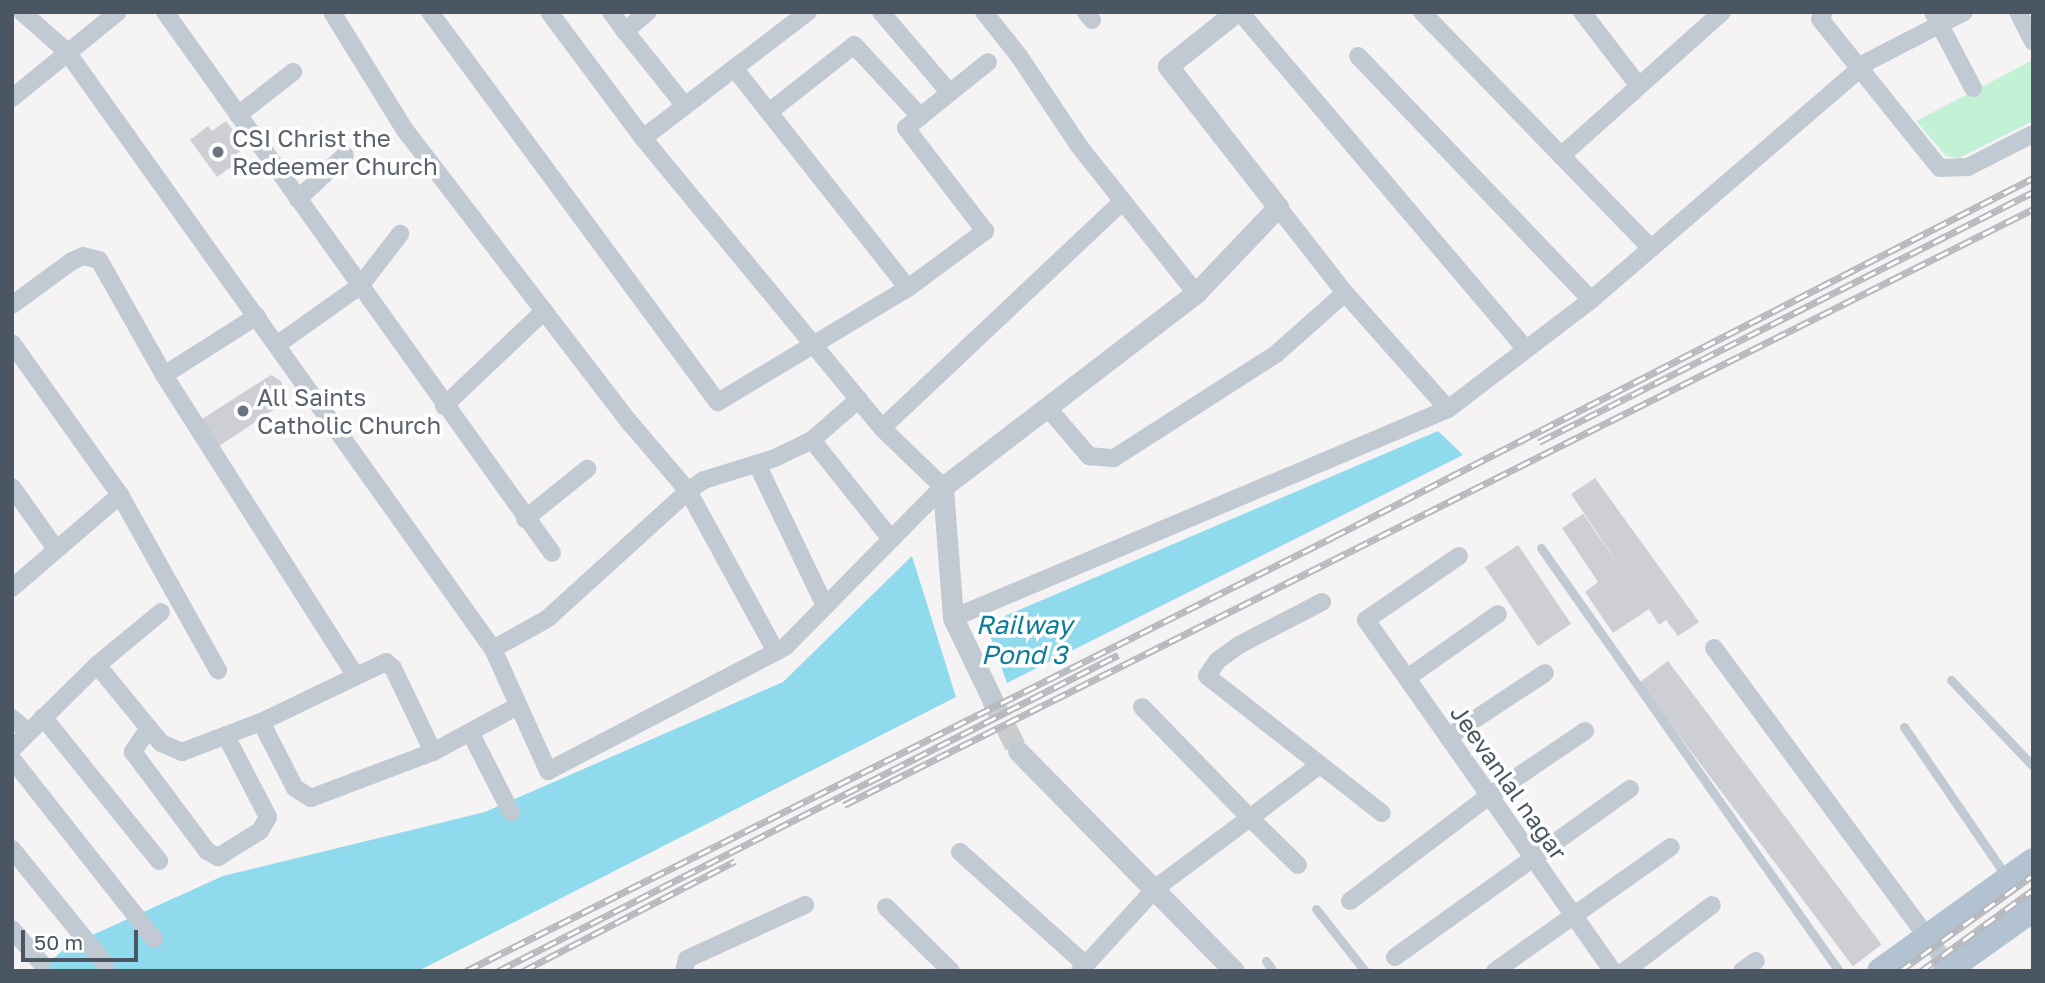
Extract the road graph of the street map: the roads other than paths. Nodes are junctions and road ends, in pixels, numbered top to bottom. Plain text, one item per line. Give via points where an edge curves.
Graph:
1 (22, 12) edge
2 (118, 12) edge
3 (165, 12) edge
4 (332, 12) edge
5 (430, 12) edge
6 (549, 12) edge
7 (611, 12) edge
8 (648, 12) edge
9 (808, 12) edge
10 (881, 12) edge
11 (984, 12) edge
12 (1238, 12) edge
13 (1422, 12) edge
14 (1583, 12) edge
15 (1824, 12) edge
16 (1964, 12) edge
17 (2018, 12) edge
18 (1716, 14) edge
19 (1936, 19) edge
20 (625, 31) junction
21 (2033, 41) edge
22 (67, 51) junction
23 (1358, 56) dead end
24 (988, 62) dead end
25 (1862, 67) junction
26 (734, 68) junction
27 (293, 72) dead end
28 (1639, 86) junction
29 (1973, 88) dead end
30 (950, 93) junction
31 (12, 98) edge
32 (685, 106) junction
33 (769, 112) junction
34 (238, 115) junction
35 (920, 117) junction
36 (2033, 134) edge
37 (643, 138) junction
38 (345, 155) dead end
39 (1561, 156) junction
40 (298, 199) junction
41 (1123, 201) junction
42 (1278, 207) junction
43 (400, 234) dead end
44 (1651, 248) junction
45 (360, 286) junction
46 (908, 288) junction
47 (1196, 293) junction
48 (1345, 293) junction
49 (1591, 300) junction
50 (12, 305) edge
51 (544, 311) junction
52 (257, 316) junction
53 (12, 343) edge
54 (278, 344) junction
55 (817, 345) junction
56 (1526, 349) junction
57 (164, 375) junction
58 (859, 400) junction
59 (443, 406) junction
60 (1047, 407) junction
61 (1448, 409) junction
62 (882, 428) junction
63 (812, 440) junction
64 (757, 464) junction
65 (587, 469) dead end
66 (12, 487) edge
67 (943, 487) junction
68 (688, 491) junction
69 (120, 495) junction
70 (525, 519) junction
71 (891, 539) junction
72 (1541, 548) dead end
73 (56, 549) junction
74 (552, 553) dead end
75 (1459, 556) dead end
76 (13, 586) edge
77 (1322, 602) dead end
78 (825, 606) junction
79 (161, 612) dead end
80 (1498, 614) dead end
81 (953, 618) junction
82 (1713, 648) dead end
83 (493, 649) junction
84 (776, 652) junction
85 (97, 665) junction
86 (218, 670) dead end
87 (1545, 673) dead end
88 (356, 676) junction
89 (1407, 678) junction
90 (1951, 680) dead end
91 (992, 699) tunnel mouth
92 (516, 707) junction
93 (1142, 707) dead end
94 (43, 717) junction
95 (12, 718) edge
96 (261, 722) junction
97 (1904, 727) dead end
98 (149, 728) junction
99 (1585, 731) dead end
100 (28, 732) junction
101 (470, 732) junction
102 (226, 736) junction
103 (1448, 737) junction
104 (12, 749) edge
105 (1018, 751) tunnel mouth
106 (433, 752) junction
107 (12, 759) edge
108 (1318, 766) junction
109 (2033, 766) edge
110 (1630, 789) dead end
111 (1489, 796) junction
112 (511, 811) dead end
113 (1382, 813) dead end
114 (1250, 818) junction
115 (1671, 847) dead end
116 (12, 849) edge
117 (960, 852) dead end
118 (1532, 857) junction
119 (2033, 861) edge
120 (159, 862) dead end
121 (1298, 865) dead end
122 (2008, 878) junction
123 (1157, 887) junction
124 (1350, 901) dead end
125 (805, 905) dead end
126 (1712, 905) dead end
127 (886, 907) dead end
128 (1316, 909) dead end
129 (2033, 909) edge
130 (1573, 914) junction
131 (12, 929) edge
132 (1925, 936) junction
133 (154, 939) dead end
134 (1395, 957) dead end
135 (1266, 961) dead end
136 (42, 964) dead end
137 (105, 964) dead end
138 (1083, 968) edge
139 (1948, 969) edge
140 (684, 971) edge
141 (951, 971) edge
142 (1234, 971) edge
143 (1273, 971) edge
144 (1365, 971) edge
145 (1495, 971) edge
146 (1613, 971) edge
147 (1625, 971) edge
148 (1839, 971) edge
149 (1880, 971) edge

1 - 22 street
2 - 22 street
3 - 34 street
4 - 51 street via 405,130
5 - 55 street via 719,402
6 - 37 street
7 - 20 street
8 - 20 street
9 - 26 street
10 - 30 street
11 - 41 street
12 - 42 street via 1168,66
12 - 56 street
13 - 39 street
14 - 28 street
15 - 25 street via 1819,19
16 - 19 street
17 - 21 street
18 - 28 street
19 - 25 street
19 - 29 street
20 - 32 street
22 - 31 street
22 - 52 street
23 - 49 street
24 - 30 street
25 - 36 street via 1940,168 1968,167
25 - 44 street
26 - 32 street
26 - 33 street
27 - 34 street
28 - 39 street
30 - 35 street
32 - 37 street
33 - 35 street via 854,45
33 - 46 street
34 - 40 street
35 - 46 street via 906,128 985,231
37 - 55 street
38 - 40 street
39 - 44 street
40 - 45 street
41 - 47 street
41 - 62 street
42 - 47 street
42 - 48 street
43 - 45 street
44 - 49 street
45 - 54 street
45 - 59 street
46 - 55 street
47 - 60 street
48 - 60 street via 1276,354 1114,458 1089,456
48 - 61 street
49 - 56 street
50 - 57 street via 72,261 92,256 109,272
51 - 59 street
51 - 68 street
52 - 54 street
52 - 57 street
53 - 69 street
54 - 83 street
55 - 58 street
56 - 61 street
57 - 88 street
58 - 62 street
58 - 63 street
59 - 70 street
60 - 67 street
61 - 81 street via 1242,492
62 - 67 street
63 - 64 street
63 - 71 street
64 - 68 street via 704,480
64 - 78 street
65 - 70 street
66 - 73 street
67 - 71 street
67 - 81 street
68 - 83 street via 547,619
68 - 84 street
69 - 73 street
69 - 86 street
70 - 74 street
71 - 78 street
72 - 148 lane
73 - 76 street
75 - 89 street, Jeevanlal nagar via 1366,620
77 - 108 street via 1239,645 1218,660 1207,676
78 - 84 street
79 - 85 street
80 - 89 street
81 - 91 street
82 - 132 street
83 - 92 street
84 - 92 street via 548,771
85 - 94 street
85 - 98 street
87 - 103 street
88 - 96 street
88 - 106 street via 379,663 393,667
89 - 103 street, Jeevanlal nagar
90 - 109 lane
92 - 101 street
93 - 114 street
94 - 100 street
94 - 120 street
95 - 100 street
96 - 102 street
96 - 106 street via 295,788 311,798
97 - 122 lane
98 - 102 street via 172,752 193,750
98 - 102 street via 133,752 207,851 218,857 260,831 268,817
99 - 111 street
100 - 104 street
101 - 106 street
101 - 112 street
103 - 111 street, Jeevanlal nagar
105 - 123 street via 1079,818
107 - 133 street
108 - 113 street
108 - 114 street
110 - 118 street
111 - 118 street, Jeevanlal nagar
111 - 124 street
114 - 121 street
114 - 123 street
115 - 130 street
116 - 137 street
117 - 138 street
118 - 130 street, Jeevanlal nagar
118 - 134 street
119 - 122 main road
122 - 132 main road
123 - 138 street
123 - 142 street
125 - 140 street via 687,959
126 - 147 street
127 - 141 street
128 - 144 lane
129 - 139 main road
130 - 145 street
130 - 146 street, Jeevanlal nagar
131 - 136 street
132 - 139 street
132 - 149 main road
135 - 143 lane

